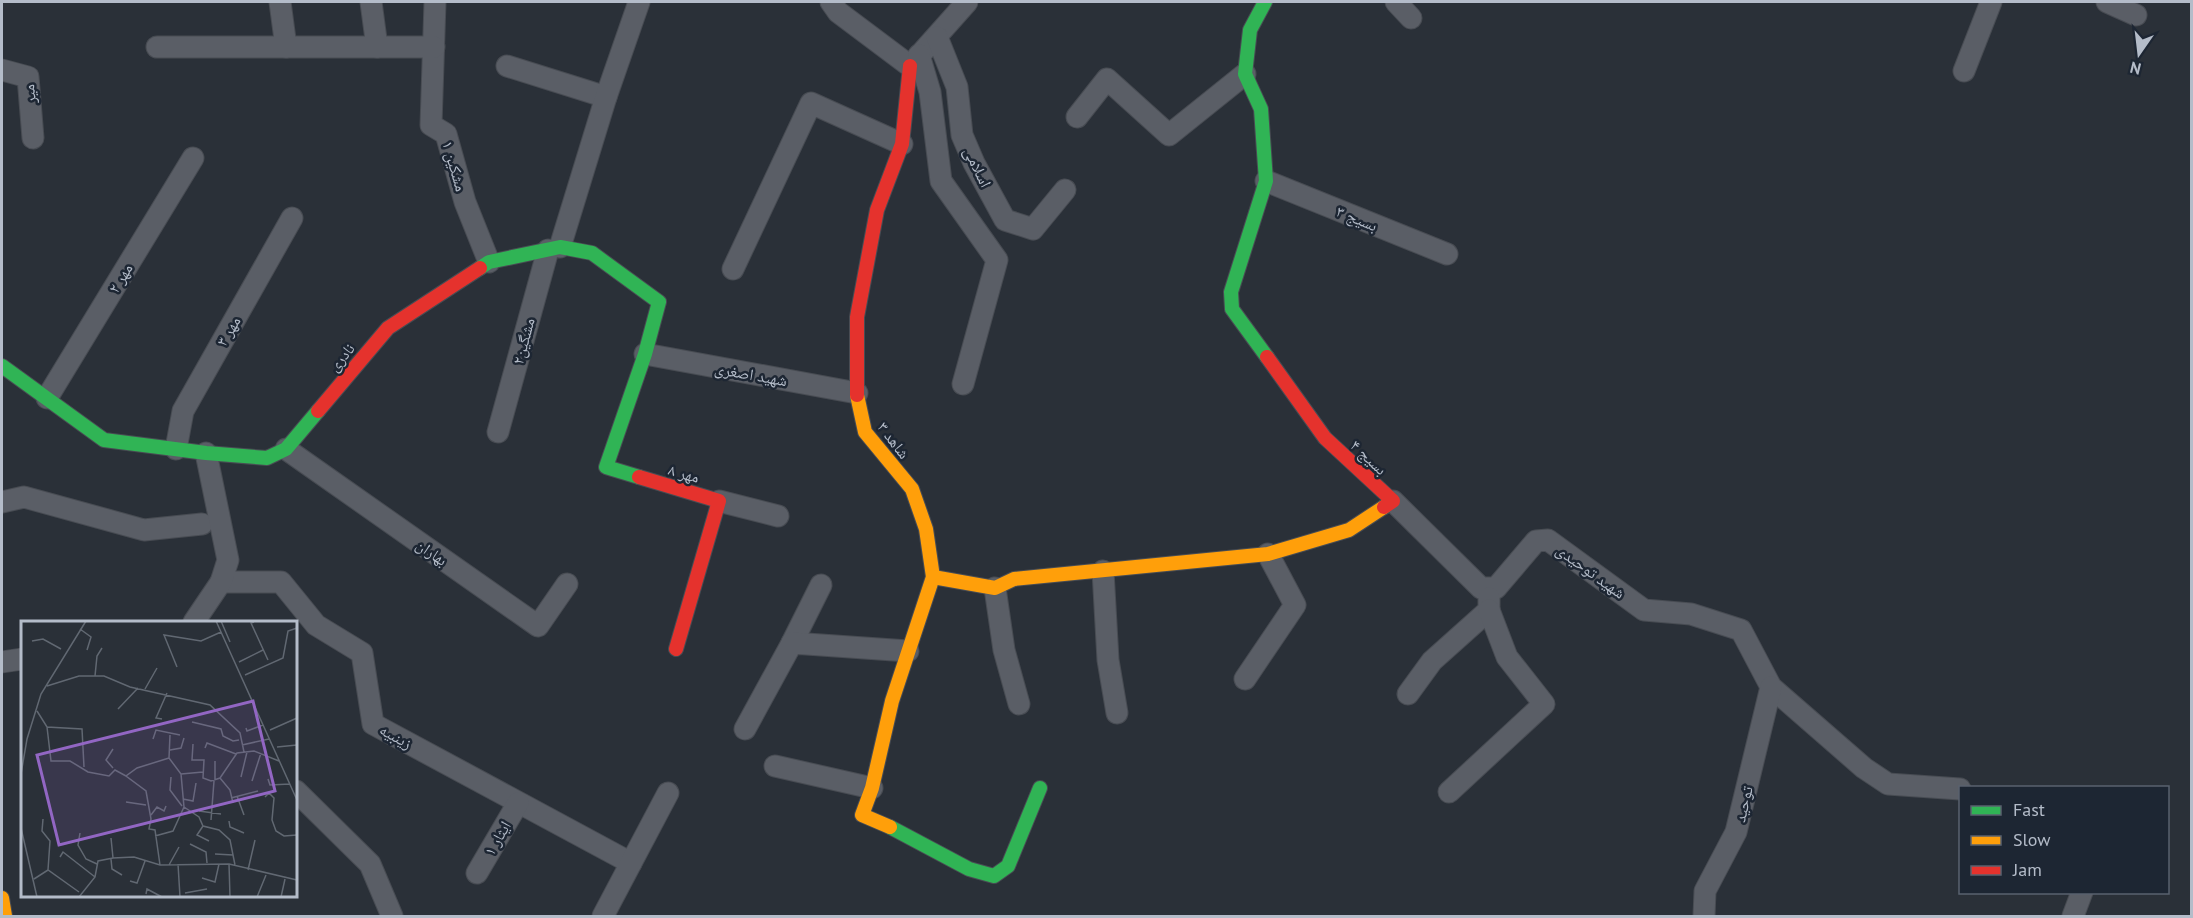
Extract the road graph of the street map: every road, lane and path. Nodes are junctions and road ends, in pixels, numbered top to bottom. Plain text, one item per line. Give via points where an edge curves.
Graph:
1 (280, 2) edge
2 (371, 2) edge
3 (435, 2) edge
4 (639, 2) edge
5 (831, 2) edge
6 (967, 2) edge
7 (1265, 2) edge
8 (1396, 2) edge
9 (1991, 2) edge
10 (2107, 2) edge
11 (2136, 15) dead end
12 (1411, 18) dead end
13 (936, 37) junction
14 (157, 47) dead end
15 (286, 47) junction
16 (377, 47) junction
17 (434, 47) junction
18 (915, 61) junction
19 (507, 66) dead end
20 (2, 70) edge
21 (1964, 71) dead end
22 (1245, 74) junction
23 (606, 97) junction
24 (1077, 117) dead end
25 (33, 138) dead end
26 (902, 144) junction
27 (193, 158) dead end
28 (1266, 182) junction
29 (1065, 190) dead end
30 (292, 218) dead end
31 (554, 248) junction
32 (1447, 254) dead end
33 (489, 262) junction
34 (733, 269) dead end
35 (645, 354) junction
36 (2, 366) edge
37 (963, 384) dead end
38 (857, 393) junction
39 (47, 398) junction
40 (498, 432) dead end
41 (286, 448) junction
42 (176, 449) junction
43 (206, 453) junction
44 (719, 501) junction
45 (1393, 501) junction
46 (2, 502) edge
47 (778, 516) dead end
48 (202, 524) dead end
49 (1268, 554) junction
50 (1103, 571) junction
51 (933, 577) junction
52 (221, 582) junction
53 (567, 584) dead end
54 (821, 585) dead end
55 (995, 588) junction
56 (1489, 588) junction
57 (1489, 610) junction
58 (195, 621) edge
59 (792, 643) junction
60 (676, 649) dead end
61 (908, 651) junction
62 (21, 658) edge
63 (2, 662) edge
64 (1245, 679) dead end
65 (1771, 687) junction
66 (1408, 694) dead end
67 (1019, 704) dead end
68 (1117, 713) dead end
69 (745, 729) dead end
70 (775, 766) dead end
71 (1040, 788) dead end
72 (872, 789) junction
73 (1959, 789) edge
74 (297, 792) edge
75 (1449, 792) dead end
76 (668, 793) dead end
77 (518, 803) junction
78 (631, 863) junction
79 (477, 873) dead end
80 (2081, 894) edge
81 (2, 898) edge
82 (5, 916) edge
83 (392, 916) edge
84 (603, 916) edge
85 (1704, 916) edge
86 (2073, 916) edge

1 - 15 street
2 - 16 street
3 - 17 street, مشکین ۱
4 - 23 street, مشگین۲
5 - 18 street via 838,12
6 - 13 street
7 - 22 street via 1250,30
8 - 12 street
9 - 21 street
10 - 11 street
13 - 18 street
13 - 29 street, اسلامی via 957,87 962,135 1005,220 1033,229
14 - 15 street
15 - 16 street
16 - 17 street
17 - 33 street, مشکین ۱ via 431,125 446,134 465,202
18 - 26 street, شاهد ۳
18 - 37 street via 930,92 941,181 997,260
19 - 23 street
20 - 25 street, میر via 28,77
22 - 24 street via 1169,135 1107,79
22 - 28 street, بسیج ۴ via 1261,109
23 - 31 street, مشگین۲
26 - 34 street via 811,103
26 - 38 street, شاهد ۳ via 877,210 857,317
27 - 39 street, مهر ۲
28 - 32 street, بسیج ۳
28 - 45 street, بسیج ۴ via 1231,292 1232,309 1324,438
30 - 42 street, مهر ۳ via 183,411
31 - 33 street, نادری
31 - 35 street, نادری via 592,254 659,302
31 - 40 street, مشگین۲
33 - 41 street, نادری via 388,327
35 - 38 street, شهید اصغری
35 - 44 street, مهر ۸ via 606,467
36 - 39 street
38 - 51 street, شاهد ۳ via 865,432 912,489 926,530
39 - 42 street via 104,440
41 - 43 street via 267,458
41 - 53 street, بهاران via 538,626
42 - 43 street
43 - 52 street via 228,560
44 - 47 street
44 - 60 street
45 - 49 street via 1349,530
45 - 56 street via 1481,588
46 - 48 street via 24,497 144,530
49 - 50 street
49 - 64 street via 1295,605
50 - 55 street via 1014,579
50 - 68 street via 1108,660
51 - 55 street
51 - 61 street, شاهد ۳
52 - 58 street
52 - 77 street, زینبیه via 280,582 316,625 362,653 373,724
54 - 59 street
55 - 67 street via 1004,650
56 - 57 street
56 - 65 street, شهید توحیدی via 1496,588 1536,541 1548,540 1644,610 1691,614 1741,630
57 - 66 street via 1432,661
57 - 75 street via 1507,657 1545,704
59 - 61 street
59 - 69 street
61 - 72 street, شاهد ۳
62 - 63 street
65 - 73 street via 1864,768 1888,784
65 - 85 street, توحید via 1736,832 1705,891
70 - 72 street
71 - 72 street, شاهد ۳ via 1008,866 994,876 969,869 903,832 862,816
74 - 83 street via 370,864
76 - 78 street
77 - 78 street, زینبیه
77 - 79 street, ایثار ۱
78 - 84 street
80 - 86 street
81 - 82 street

